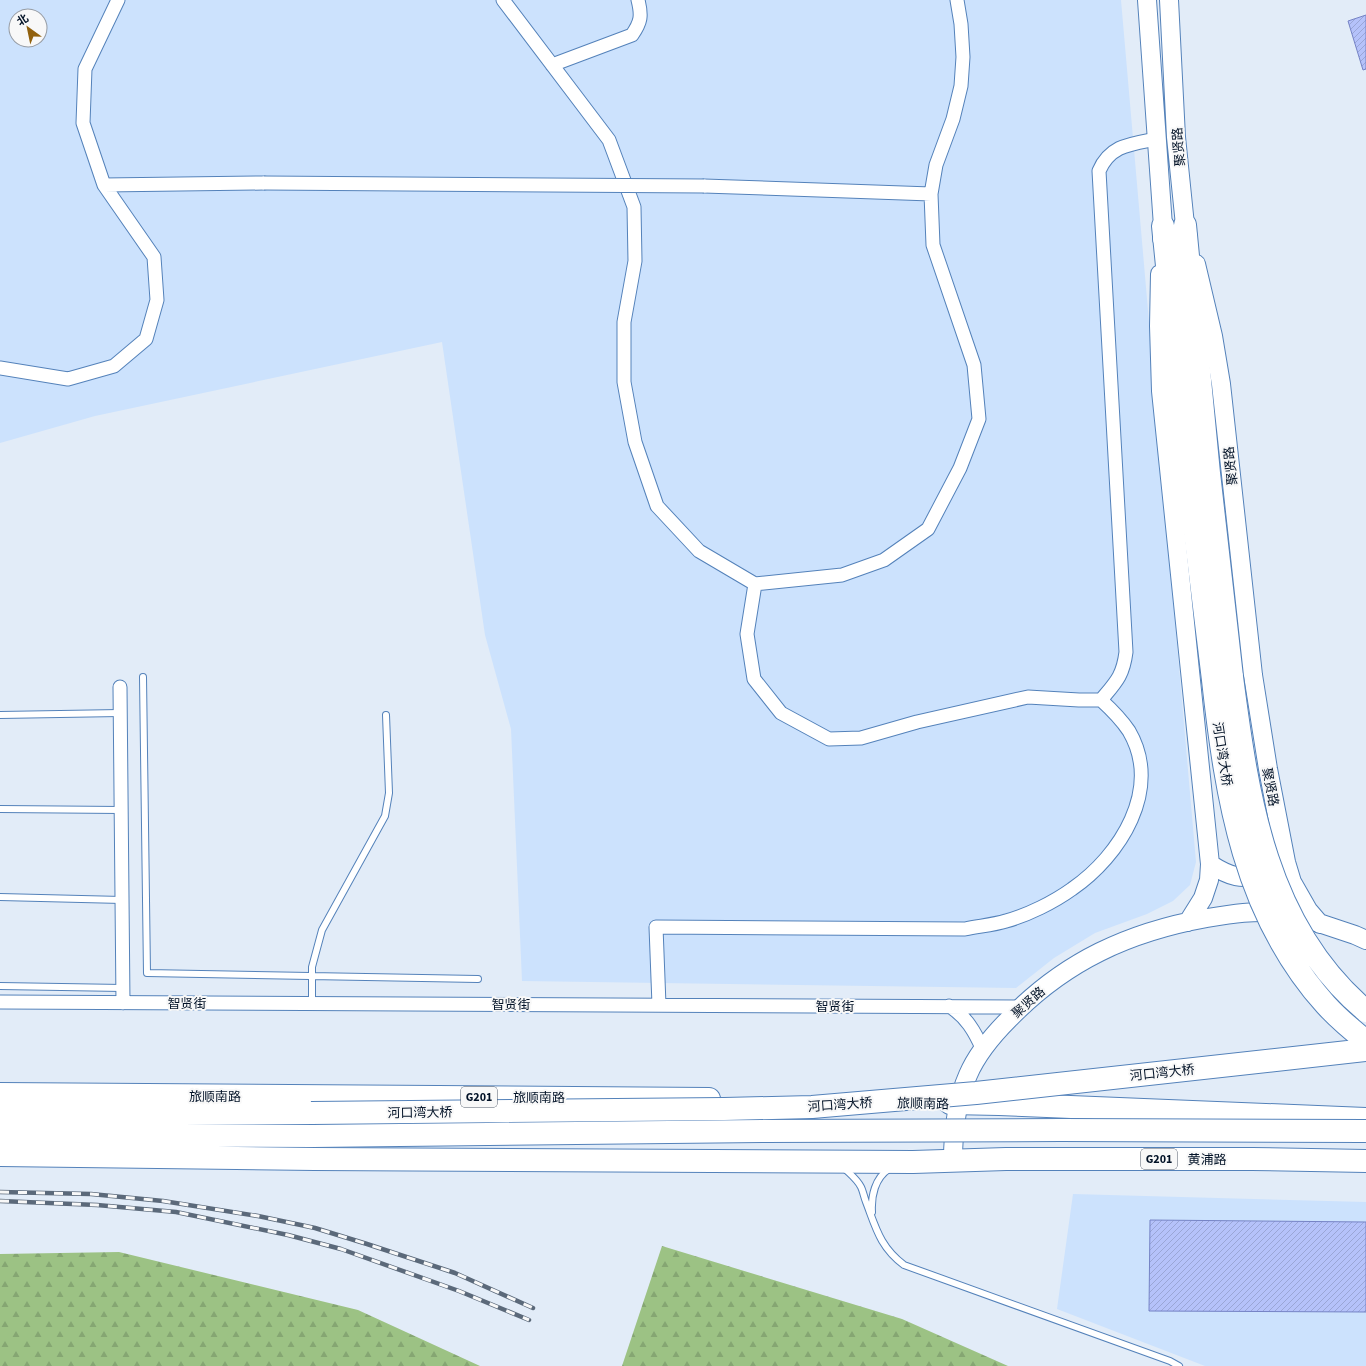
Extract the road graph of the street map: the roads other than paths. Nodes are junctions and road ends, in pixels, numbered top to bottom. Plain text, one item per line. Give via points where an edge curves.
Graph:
1 (118, 0) edge
2 (502, 0) edge
3 (638, 0) edge
4 (957, 0) edge
5 (1147, 0) edge
6 (1169, 0) edge
7 (552, 65) junction
8 (1156, 139) junction
9 (104, 185) junction
10 (931, 194) junction
11 (1185, 225) junction
12 (1163, 226) junction
13 (0, 368) edge
14 (1199, 474) junction
15 (755, 584) junction
16 (143, 678) dead end
17 (1222, 678) junction
18 (120, 687) dead end
19 (1101, 700) junction
20 (120, 713) junction
21 (0, 715) edge
22 (386, 715) dead end
23 (0, 809) edge
24 (121, 810) junction
25 (1286, 862) junction
26 (1210, 864) junction
27 (0, 898) edge
28 (122, 900) junction
29 (1188, 922) junction
30 (1320, 924) junction
31 (1366, 940) edge
32 (312, 976) junction
33 (478, 979) dead end
34 (0, 986) edge
35 (123, 988) junction
36 (0, 1002) edge
37 (123, 1003) junction
38 (312, 1004) junction
39 (659, 1005) junction
40 (949, 1006) junction
41 (1021, 1007) junction
42 (1366, 1011) edge
43 (1366, 1042) edge
44 (983, 1050) junction
45 (1366, 1050) edge
46 (0, 1094) edge
47 (958, 1103) junction
48 (0, 1115) edge
49 (1366, 1119) edge
50 (1366, 1131) edge
51 (0, 1135) edge
52 (0, 1155) edge
53 (953, 1161) junction
54 (1366, 1161) edge
55 (830, 1162) junction
56 (900, 1162) junction
57 (873, 1219) junction
58 (1179, 1366) edge

1 - 9 street via 85,69 83,123
2 - 7 street
3 - 7 street via 640,25 632,35
4 - 10 street via 963,57 961,86 953,119 936,165
5 - 8 main road, 聚贤路
6 - 11 main road, 聚贤路 via 1176,138
7 - 15 street via 608,140 634,207 635,261 624,322 624,382 635,442 657,506 699,551
8 - 12 main road, 聚贤路
8 - 19 street via 1111,152 1099,171 1126,652 1125,666 1119,679
9 - 10 street, bridge via 264,183 704,186
9 - 13 street via 154,257 157,300 146,339 114,366 68,379
10 - 15 street via 934,245 974,365 979,419 960,468 928,529 884,560 842,575
11 - 14 highway
11 - 25 main road, 聚贤路 via 1200,280 1221,384 1253,676
12 - 14 highway
12 - 26 main road, 聚贤路 via 1159,280 1161,391
14 - 17 highway, 河口湾大桥
15 - 19 street via 747,634 754,679 781,713 829,739 861,738 917,722 1028,697
16 - 32 lane via 147,973
17 - 42 highway, 河口湾大桥, bridge via 1254,813 1274,878 1287,910 1321,964
17 - 43 highway, 河口湾大桥, bridge via 1223,757 1234,819 1243,854 1263,908 1275,934 1307,983 1326,1006
18 - 20 street
19 - 39 street via 1116,714 1137,749 1141,768 1141,790 1134,815 1118,844 1098,868 1072,890 1007,921 965,929 656,927
20 - 21 lane
20 - 24 street
22 - 32 lane via 389,793 385,816 322,930
23 - 24 lane
24 - 28 street
25 - 26 main road via 1254,877 1238,877 1223,873
25 - 30 main road, 聚贤路 via 1300,898
26 - 29 main road, 聚贤路 via 1209,880 1203,898
27 - 28 lane
28 - 35 street
29 - 30 main road, 聚贤路 via 1230,914 1272,912 1297,916
29 - 41 main road, 聚贤路 via 1116,944 1088,958 1049,983
30 - 31 main road, 聚贤路
32 - 33 lane
32 - 38 lane
34 - 35 lane
35 - 37 street
36 - 37 street, 智贤街
37 - 38 street, 智贤街
38 - 39 street, 智贤街
39 - 40 street, 智贤街
40 - 41 street, 智贤街
40 - 44 street via 965,1019
41 - 44 main road, 聚贤路
44 - 47 main road, 聚贤路 via 968,1075
45 - 48 highway, 河口湾大桥, bridge via 976,1093 812,1107 311,1114
46 - 47 highway, 旅顺南路 / G201 via 659,1098
47 - 49 highway, G201
47 - 53 main road, 聚贤路 via 953,1133
50 - 51 highway, 河口湾大桥, bridge
52 - 55 highway, G201
53 - 54 highway, 黄浦路 / G201
53 - 56 highway, G201
55 - 56 highway, G201
55 - 57 lane via 843,1167 854,1177 861,1187
56 - 57 lane via 886,1170 873,1190
57 - 58 lane via 885,1247 904,1265

